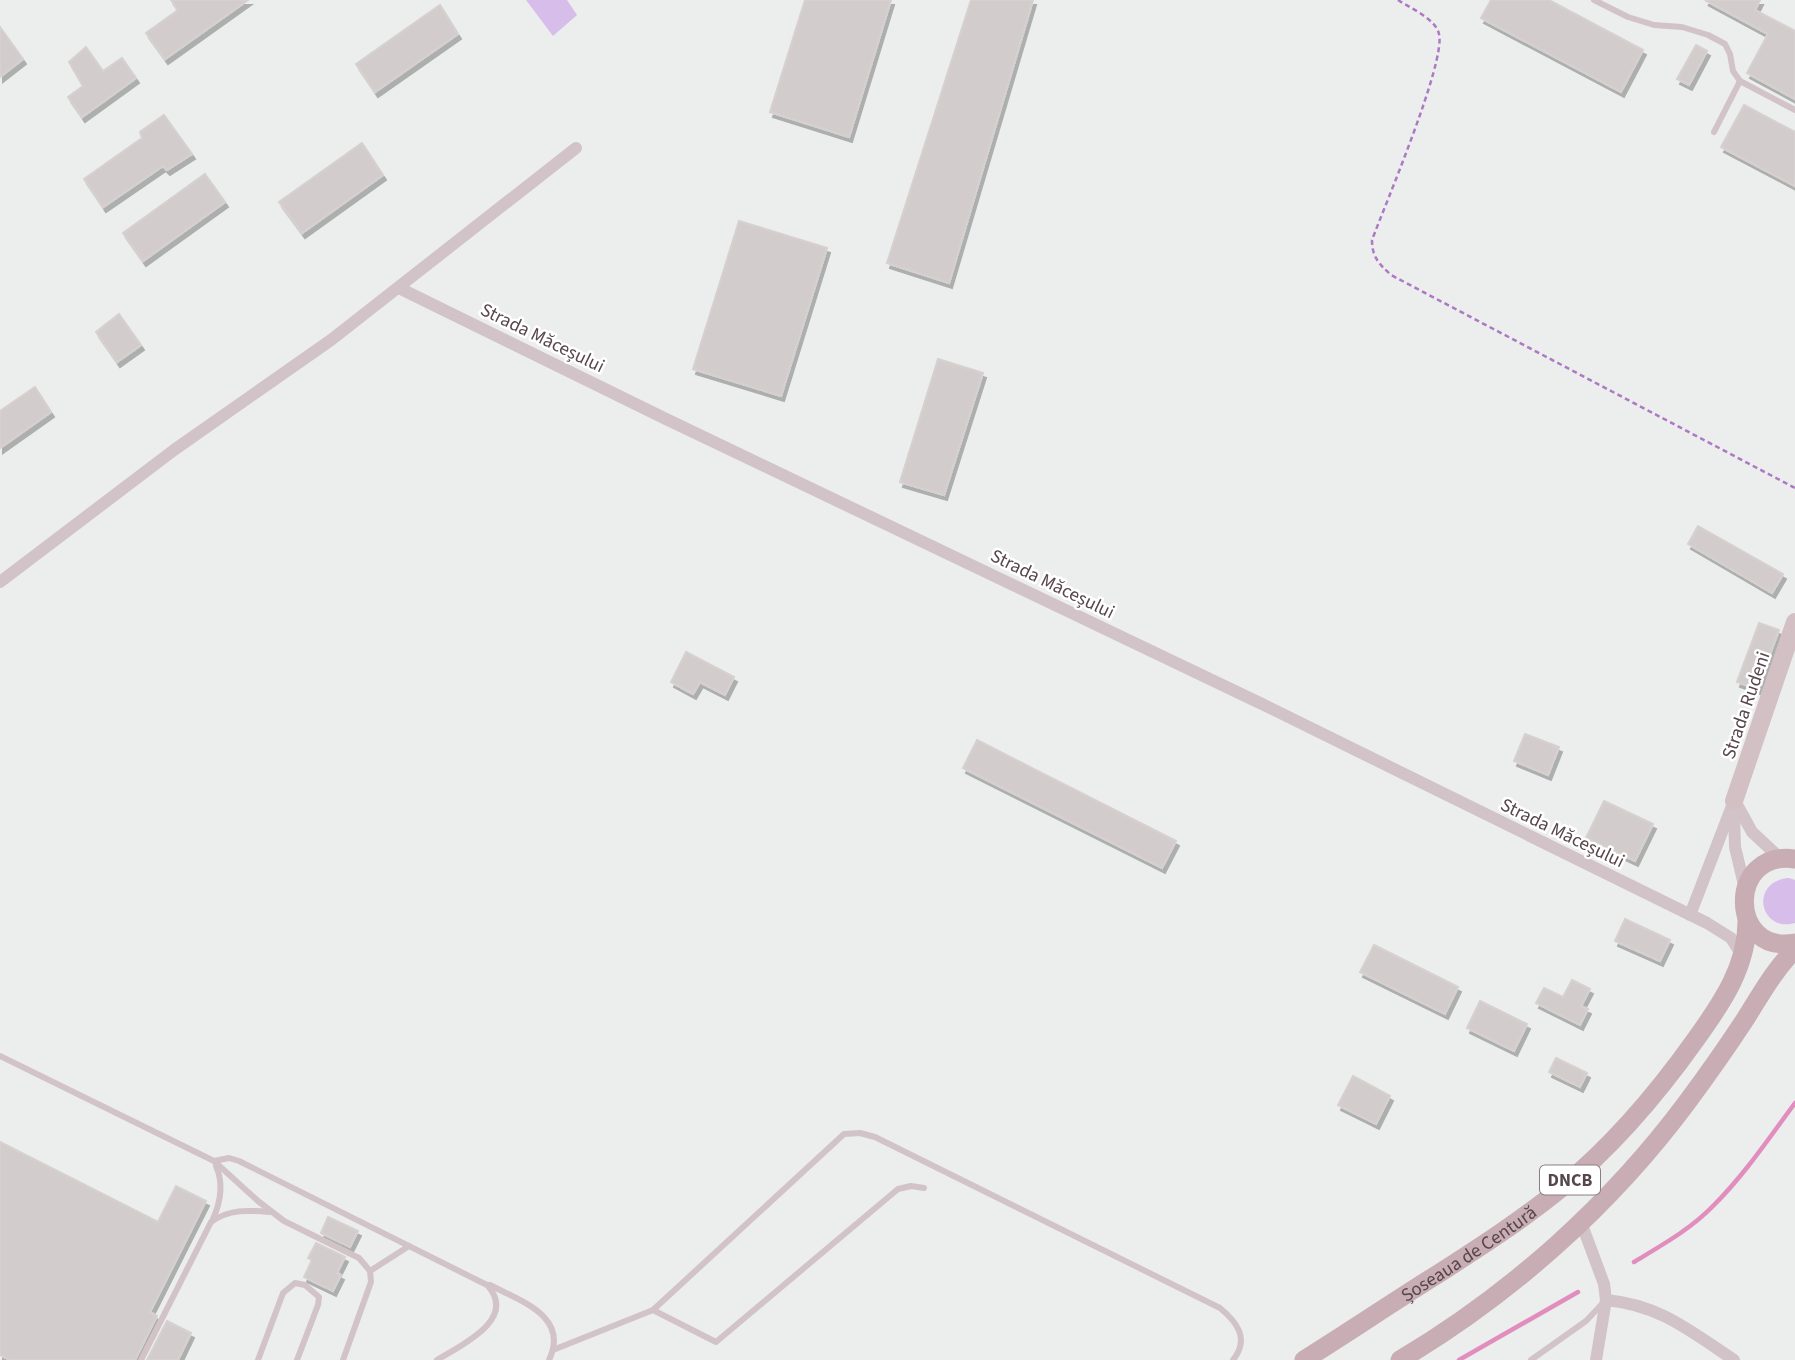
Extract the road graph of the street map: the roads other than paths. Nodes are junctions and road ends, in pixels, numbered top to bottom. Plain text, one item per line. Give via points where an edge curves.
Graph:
1 (1594, 0) edge
2 (1740, 81) junction
3 (1795, 110) edge
4 (1714, 132) dead end
5 (576, 148) dead end
6 (399, 288) junction
7 (0, 582) edge
8 (1795, 622) edge
9 (1734, 801) junction
10 (1790, 858) edge
11 (1745, 890) junction
12 (1690, 915) junction
13 (1747, 919) junction
14 (1795, 946) edge
15 (1743, 957) junction
16 (0, 1056) edge
17 (214, 1161) junction
18 (924, 1188) dead end
19 (271, 1212) junction
20 (211, 1222) junction
21 (1581, 1222) junction
22 (409, 1246) junction
23 (370, 1271) junction
24 (480, 1280) junction
25 (1606, 1300) junction
26 (653, 1310) junction
27 (554, 1350) junction
28 (141, 1360) edge
29 (258, 1360) edge
30 (297, 1360) edge
31 (343, 1360) edge
32 (437, 1360) edge
33 (549, 1360) edge
34 (1233, 1360) edge
35 (1304, 1360) edge
36 (1400, 1360) edge
37 (1531, 1360) edge
38 (1596, 1360) edge
39 (1734, 1360) edge

1 - 2 lane via 1654,25 1682,27 1725,44
2 - 3 lane
2 - 4 lane
5 - 6 street
6 - 7 street
6 - 12 street, Strada Măceșului
8 - 9 street, Strada Rudeni
9 - 10 street via 1752,832
9 - 11 street via 1735,847
9 - 12 street
10 - 11 main road via 1762,866
11 - 13 main road, Șoseaua de Centură / DNCB
12 - 15 street, Strada Măceșului via 1731,938
13 - 14 main road, DNCB via 1769,941
13 - 15 main road, Șoseaua de Centură / DNCB
14 - 21 main road, DNCB via 1670,1125
15 - 35 main road, Șoseaua de Centură / DNCB via 1721,1001 1679,1063 1603,1150 1516,1224
16 - 17 lane
17 - 19 lane
17 - 20 lane via 221,1187
17 - 22 lane via 239,1161
18 - 26 lane via 898,1189 716,1342
19 - 20 lane via 240,1211
19 - 23 lane via 359,1258
20 - 28 lane
21 - 25 street
21 - 36 main road, DNCB via 1502,1291
22 - 23 lane
22 - 24 lane
23 - 31 lane via 372,1282
24 - 27 lane via 543,1314 551,1326
24 - 32 lane via 495,1297 491,1322
25 - 37 lane via 1586,1321
25 - 38 street
25 - 39 street via 1654,1310
26 - 27 lane
26 - 34 lane via 844,1134 860,1133 1220,1308 1240,1333
27 - 33 lane
29 - 30 lane via 283,1293 295,1283 305,1284 319,1297

